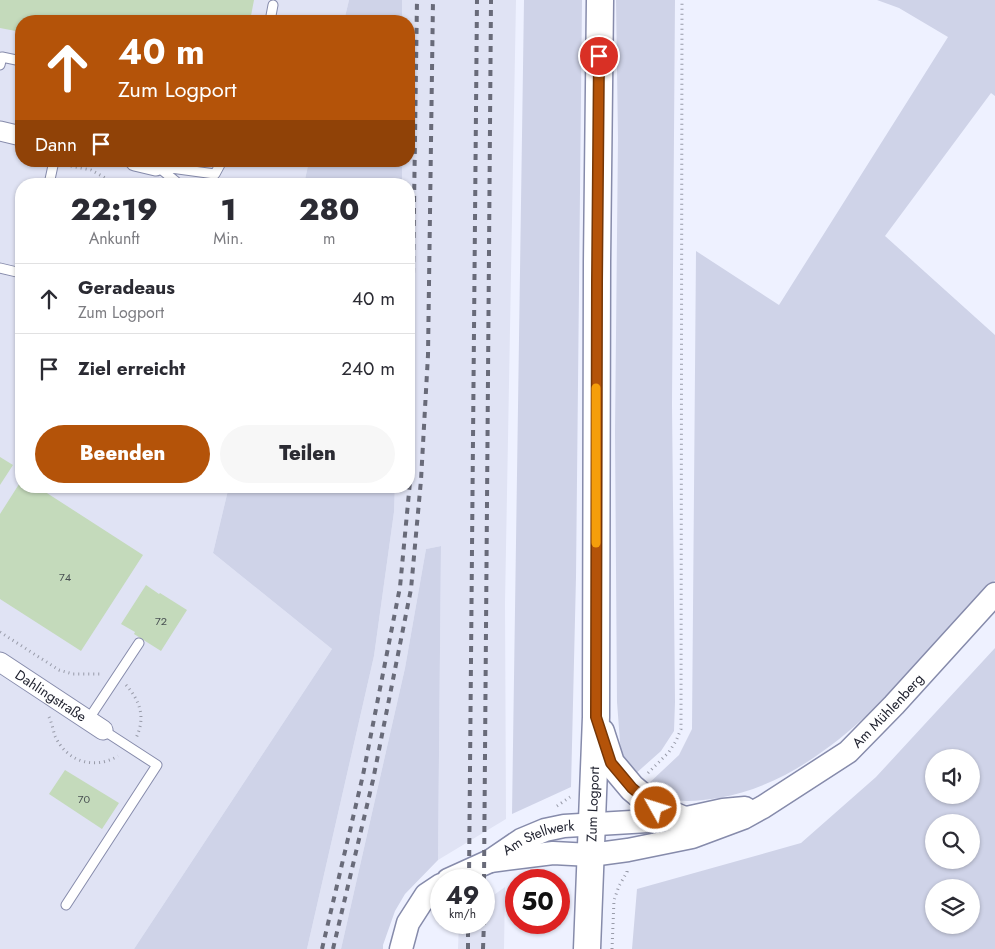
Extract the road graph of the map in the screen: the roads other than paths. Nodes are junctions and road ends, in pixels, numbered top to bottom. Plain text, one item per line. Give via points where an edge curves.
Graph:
1 (600, 0) edge
2 (273, 5) dead end
3 (271, 15) edge
4 (15, 60) edge
5 (0, 65) edge
6 (0, 131) edge
7 (15, 135) edge
8 (157, 167) edge
9 (164, 167) edge
10 (219, 167) edge
11 (171, 178) edge
12 (0, 268) edge
13 (15, 272) edge
14 (995, 594) edge
15 (139, 642) dead end
16 (0, 662) edge
17 (596, 717) junction
18 (96, 725) junction
19 (763, 807) junction
20 (682, 819) junction
21 (592, 825) junction
22 (592, 855) junction
23 (490, 861) junction
24 (472, 869) edge
25 (430, 892) edge
26 (66, 905) dead end
27 (401, 949) edge
28 (588, 949) edge

1 - 17 main road, Zum Logport
2 - 3 lane
4 - 5 lane via 2,57
6 - 7 street
8 - 11 lane
9 - 10 lane via 216,174
12 - 13 lane
14 - 19 street, Am Mühlenberg via 848,752
15 - 18 lane
16 - 18 street, Dahlingstraße
17 - 20 main road via 611,763 632,788 656,808
17 - 21 main road, Zum Logport
18 - 26 lane via 157,765
19 - 20 street, Am Mühlenberg via 723,810
19 - 22 street, Am Mühlenberg via 692,837
20 - 21 street, Am Mühlenberg
21 - 22 main road, Zum Logport
21 - 23 street, Am Stellwerk via 545,830 520,840
22 - 23 street, Am Stellwerk via 553,853
22 - 28 main road, Zum Logport
23 - 24 street, Am Stellwerk
25 - 27 street via 408,923

